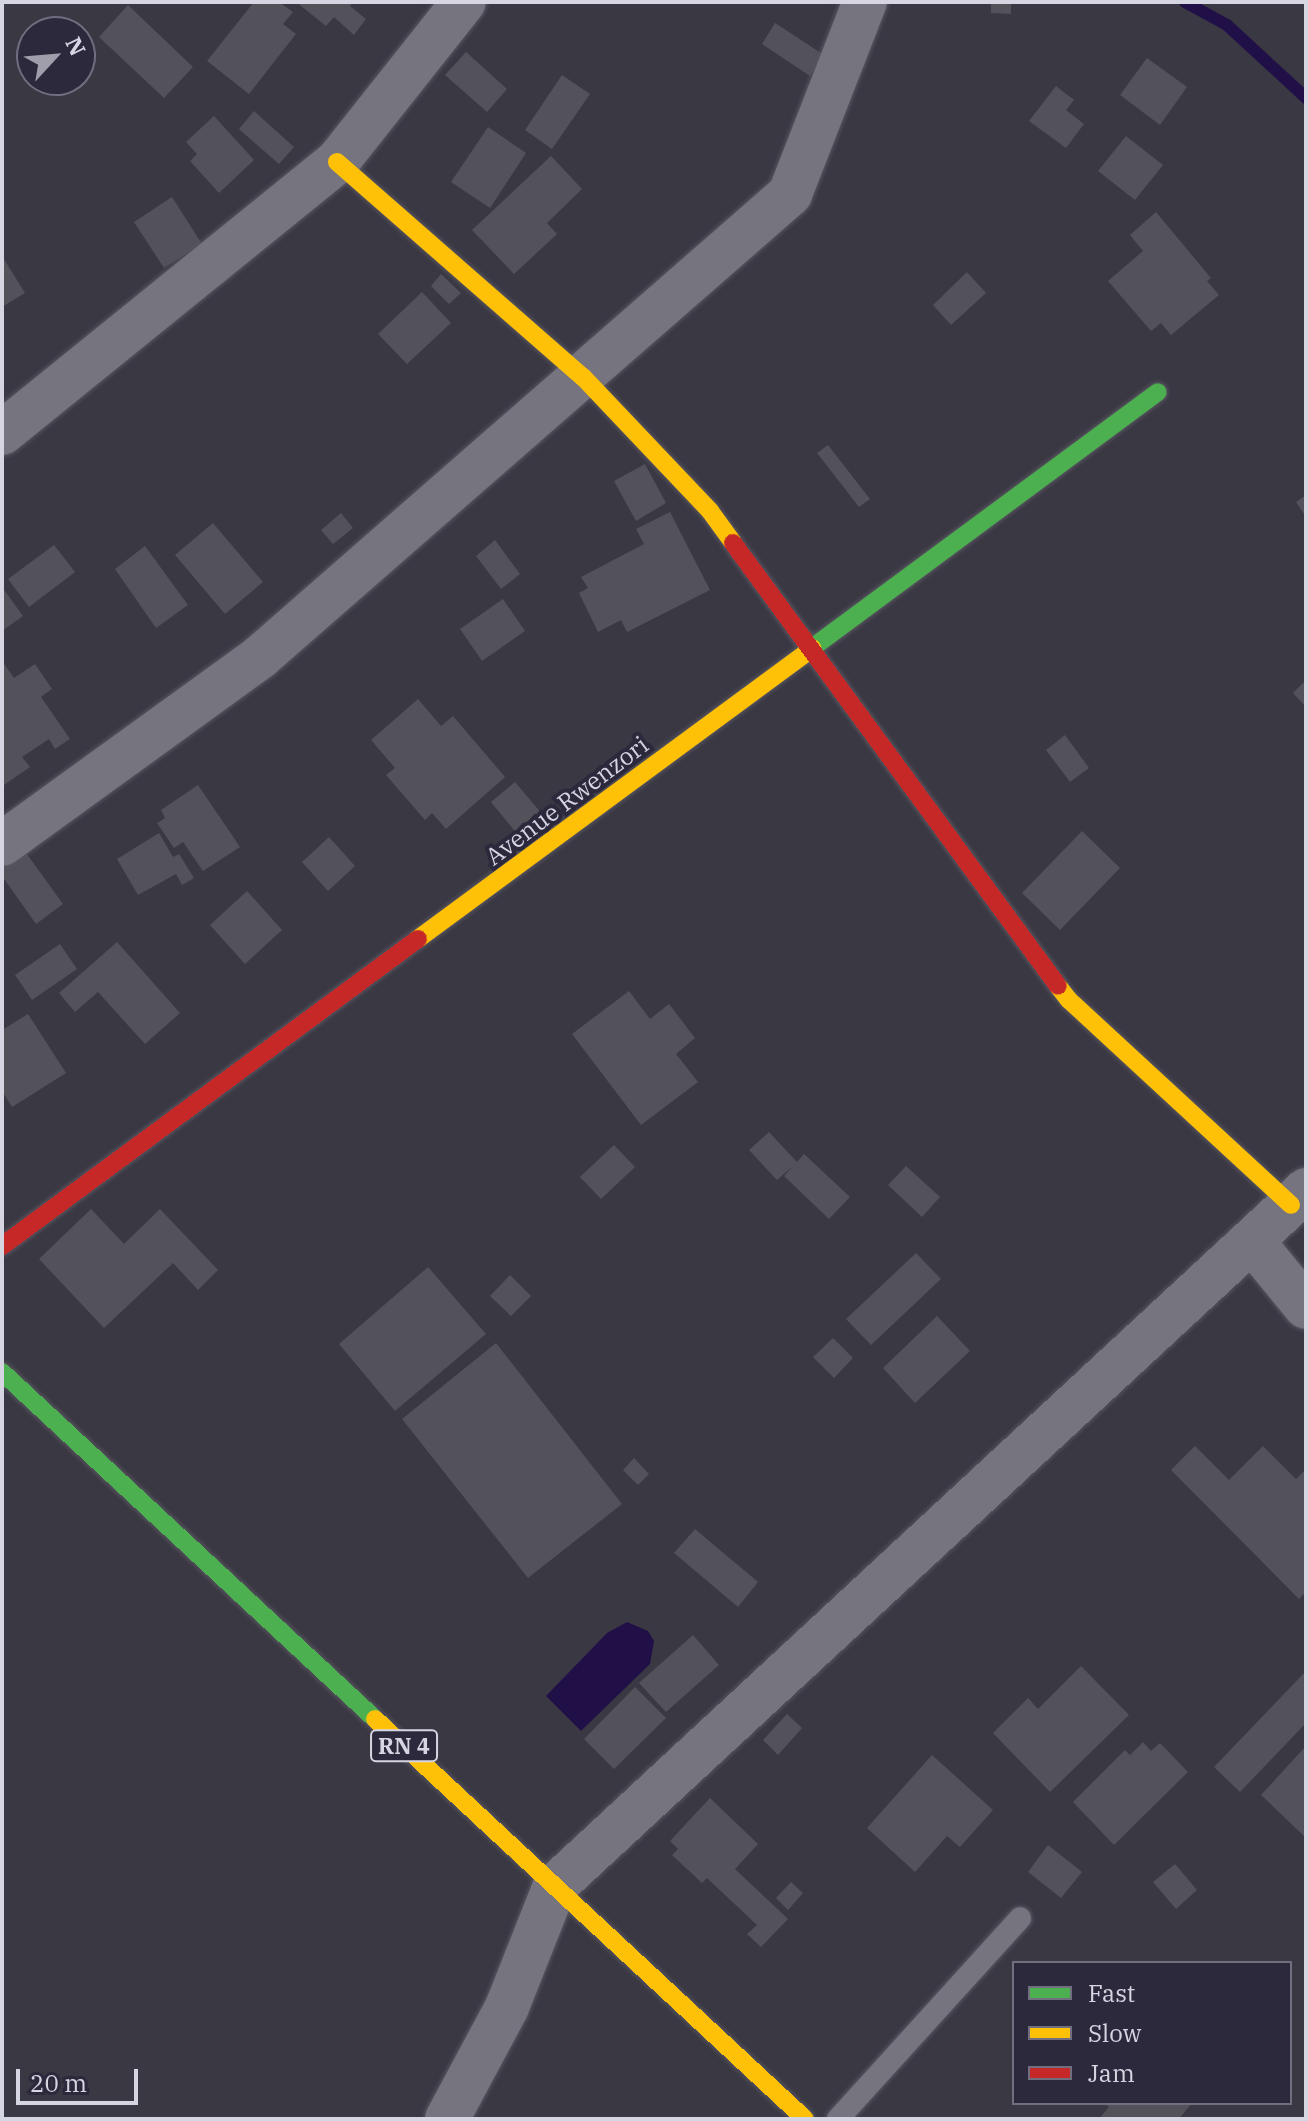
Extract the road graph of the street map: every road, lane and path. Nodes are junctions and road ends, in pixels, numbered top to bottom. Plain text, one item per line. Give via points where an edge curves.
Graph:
1 (464, 2) edge
2 (865, 2) edge
3 (337, 162) junction
4 (583, 377) junction
5 (1158, 392) dead end
6 (2, 433) edge
7 (811, 649) junction
8 (2, 844) edge
9 (1298, 1198) edge
10 (1252, 1241) junction
11 (2, 1246) edge
12 (1306, 1307) edge
13 (2, 1372) edge
14 (555, 1886) junction
15 (1020, 1918) dead end
16 (447, 2119) edge
17 (805, 2119) edge
18 (838, 2119) edge

1 - 3 street
2 - 4 street via 790,194
3 - 4 main road
3 - 6 street
4 - 7 main road via 710,511
4 - 8 street via 260,657
5 - 7 main road, Avenue Rwenzori
7 - 9 main road via 1069,1000
7 - 11 main road, Avenue Rwenzori
9 - 10 street
10 - 12 street
10 - 14 street
13 - 14 main road, RN 4
14 - 16 street via 507,2007
14 - 17 main road, RN 4
15 - 18 lane

